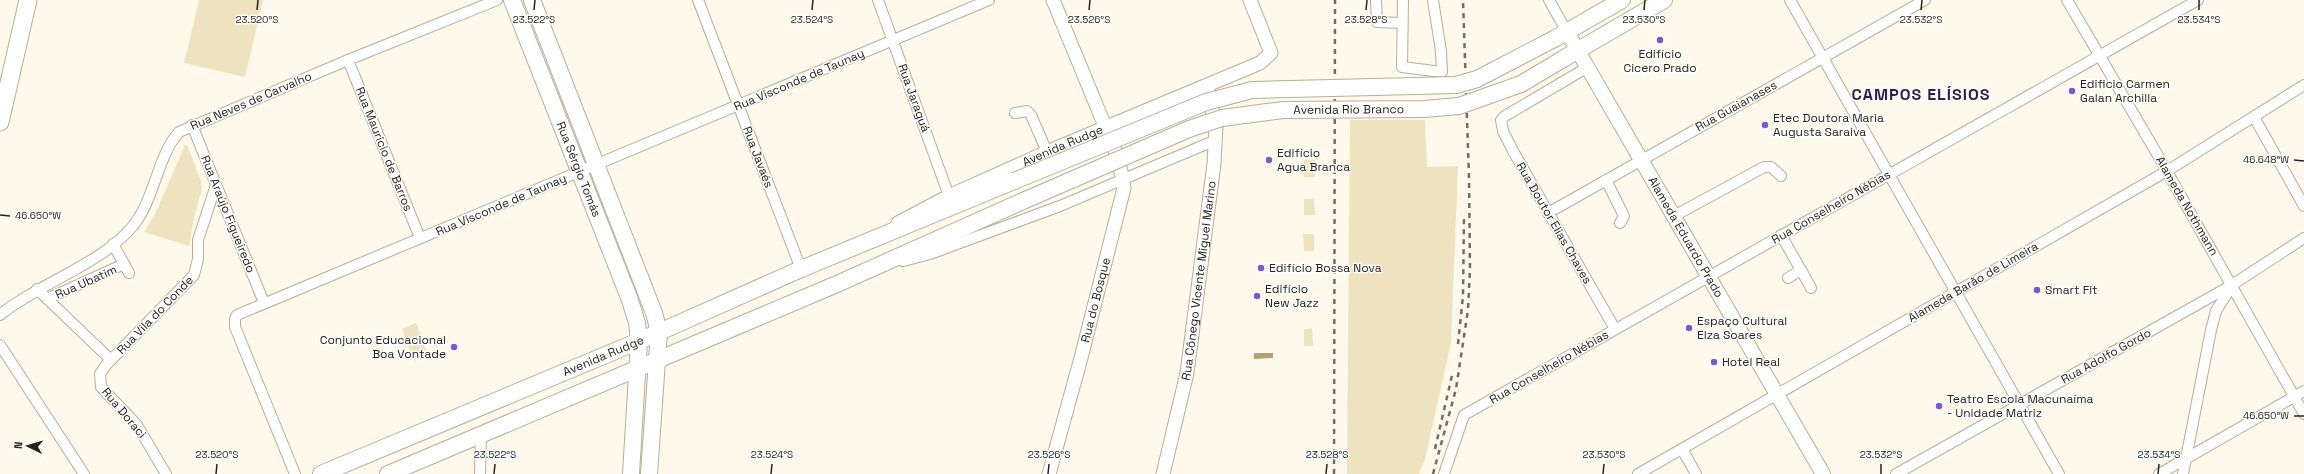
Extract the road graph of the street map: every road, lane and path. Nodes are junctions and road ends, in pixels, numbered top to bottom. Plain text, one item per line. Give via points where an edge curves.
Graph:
1 (28, 0) edge
2 (497, 0) edge
3 (512, 0) edge
4 (532, 0) edge
5 (698, 0) edge
6 (878, 0) edge
7 (989, 0) edge
8 (1053, 0) edge
9 (1250, 0) edge
10 (1376, 0) edge
11 (1403, 0) edge
12 (1433, 0) edge
13 (1549, 0) edge
14 (1622, 0) edge
15 (1664, 0) edge
16 (1790, 0) edge
17 (1925, 0) edge
18 (2067, 0) edge
19 (2198, 0) edge
20 (1402, 23) junction
21 (1561, 36) junction
22 (893, 40) junction
23 (1577, 50) junction
24 (2099, 56) junction
25 (1823, 58) junction
26 (348, 60) junction
27 (1588, 67) junction
28 (1206, 85) junction
29 (2304, 85) edge
30 (738, 105) junction
31 (1015, 113) dead end
32 (2254, 117) junction
33 (0, 122) edge
34 (192, 125) junction
35 (1105, 127) junction
36 (1216, 140) junction
37 (1047, 152) junction
38 (1641, 160) junction
39 (597, 165) junction
40 (2167, 171) junction
41 (580, 172) junction
42 (1889, 174) junction
43 (1781, 176) dead end
44 (1123, 179) junction
45 (1606, 180) junction
46 (1014, 181) joint
47 (216, 185) junction
48 (949, 196) junction
49 (1023, 201) joint
50 (2304, 206) edge
51 (1548, 213) junction
52 (1674, 216) junction
53 (1620, 223) dead end
54 (885, 235) junction
55 (1781, 235) junction
56 (420, 238) junction
57 (2304, 238) edge
58 (113, 244) junction
59 (124, 264) junction
60 (880, 264) junction
61 (801, 269) junction
62 (1801, 270) junction
63 (129, 274) dead end
64 (1709, 276) junction
65 (1788, 278) dead end
66 (2232, 285) junction
67 (1811, 288) dead end
68 (37, 289) junction
69 (1956, 291) junction
70 (47, 299) junction
71 (264, 303) junction
72 (1, 311) edge
73 (1615, 329) junction
74 (659, 332) junction
75 (639, 341) junction
76 (0, 345) edge
77 (112, 360) junction
78 (655, 360) junction
79 (638, 367) junction
80 (102, 371) joint
81 (2304, 391) edge
82 (1777, 394) junction
83 (2295, 397) junction
84 (2019, 404) junction
85 (2304, 414) edge
86 (481, 435) junction
87 (1682, 449) junction
88 (2186, 458) junction
89 (2184, 473) edge
90 (84, 474) edge
91 (166, 474) edge
92 (295, 474) edge
93 (321, 474) edge
94 (388, 474) edge
95 (480, 474) edge
96 (631, 474) edge
97 (649, 474) edge
98 (1049, 474) edge
99 (1163, 474) edge
100 (1444, 474) edge
101 (1638, 474) edge
102 (1696, 474) edge
103 (1823, 474) edge
104 (1896, 474) edge
105 (2059, 474) edge
106 (2159, 474) edge

1 - 33 highway
2 - 26 street, Rua Neves de Carvalho
3 - 41 main road, Rua Sérgio Tomás
4 - 39 main road, Rua Sérgio Tomás
5 - 30 street, Rua Javaés
6 - 22 street, Rua Jaraguá
7 - 22 street, Rua Visconde de Taunay
8 - 35 street, Rua do Bosque
9 - 28 street, Avenida Rudge via 1271,53 1265,60 1247,70
10 - 20 street via 1377,22
11 - 20 street
12 - 20 street via 1442,72 1402,67
13 - 21 street, Alameda Eduardo Prado
14 - 21 main road, Avenida Rio Branco
15 - 23 main road, Avenida Rio Branco
16 - 25 street
17 - 25 street, Rua Guaianases
18 - 24 street, Alameda Nothmann
19 - 24 street, Rua Conselheiro Nébias
21 - 23 main road, Alameda Eduardo Prado
21 - 46 main road, Avenida Rio Branco, bridge via 1477,79 1456,86 1252,90 1234,93 1206,102
22 - 30 street, Rua Visconde de Taunay
22 - 48 street, Rua Jaraguá
23 - 27 main road, Alameda Eduardo Prado
23 - 49 main road, Avenida Rio Branco, bridge via 1521,84 1459,106 1424,110 1283,110 1222,118
24 - 40 street, Alameda Nothmann
24 - 42 street, Rua Conselheiro Nébias
25 - 38 street, Rua Guaianases
25 - 42 street
26 - 34 street, Rua Neves de Carvalho
26 - 56 street, Rua Maurício de Barros
27 - 38 main road, Alameda Eduardo Prado
27 - 51 street, Rua Doutor Elias Chaves via 1505,116 1501,122 1505,136
28 - 35 street, Avenida Rudge
28 - 36 street, Rua Cônego Vicente Miguel Marino via 1215,116
29 - 32 street, Alameda Barão de Limeira
30 - 39 street, Rua Visconde de Taunay
30 - 61 street, Rua Javaés
31 - 37 street via 1027,111 1031,115
32 - 40 street, Alameda Barão de Limeira
32 - 50 street
34 - 47 street, Rua Araújo Figueiredo
34 - 58 street, Rua Neves de Carvalho via 175,136 143,212 132,227
35 - 37 street, Avenida Rudge
35 - 44 street, Rua do Bosque
36 - 44 street, Avenida Rudge
36 - 99 street, Rua Cônego Vicente Miguel Marino via 1186,373
37 - 48 street, Avenida Rudge
38 - 45 street, Rua Guaianases
38 - 52 main road, Alameda Eduardo Prado
39 - 41 street, Rua Visconde de Taunay
39 - 74 main road, Rua Sérgio Tomás
40 - 66 street, Alameda Nothmann
40 - 69 street, Alameda Barão de Limeira
41 - 56 street, Rua Visconde de Taunay
41 - 75 main road, Rua Sérgio Tomás via 630,300
42 - 55 street, Rua Conselheiro Nébias
42 - 69 street
43 - 52 street via 1771,167 1764,167
44 - 60 street, Avenida Rudge via 1060,206 930,254
44 - 98 street, Rua do Bosque via 1122,203
45 - 51 street, Rua Guaianases
45 - 53 street via 1624,216
46 - 54 main road, Avenida Rudge
47 - 71 street, Rua Araújo Figueiredo
47 - 77 street, Rua Vila do Conde via 198,240 198,259 194,275
48 - 54 street, Avenida Rudge via 905,219
49 - 60 main road, Avenida Rudge
51 - 73 street, Rua Doutor Elias Chaves
52 - 64 main road, Alameda Eduardo Prado
54 - 61 main road, Avenida Rudge
55 - 62 street
55 - 64 street, Rua Conselheiro Nébias
56 - 71 street, Rua Visconde de Taunay
57 - 66 street, Rua Adolfo Gordo
58 - 59 street
58 - 68 street, Rua Neves de Carvalho
59 - 63 street
59 - 70 street, Rua Ubatim
60 - 78 main road, Avenida Rudge
61 - 74 main road, Avenida Rudge
62 - 65 street
62 - 67 street
64 - 73 street, Rua Conselheiro Nébias
64 - 82 main road, Alameda Eduardo Prado
66 - 83 street, Alameda Nothmann
66 - 84 street, Rua Adolfo Gordo
66 - 88 street via 2216,311
68 - 70 street
68 - 72 street, Rua Neves de Carvalho
69 - 82 street, Alameda Barão de Limeira
69 - 84 street
70 - 77 street
71 - 92 street, Rua Visconde de Taunay via 237,315 235,327
73 - 100 street, Rua Conselheiro Nébias via 1464,415
74 - 75 main road, Avenida Rudge
74 - 78 main road
75 - 79 main road, Rua Sérgio Tomás
75 - 93 main road, Avenida Rudge
76 - 90 street
77 - 80 street, Rua Vila do Conde
78 - 79 main road, Avenida Rudge
78 - 97 main road
79 - 86 main road, Avenida Rudge
79 - 96 main road, Rua Sérgio Tomás
80 - 91 street, Rua Doraci via 99,378 101,387 137,425
81 - 83 street
82 - 87 street, Alameda Barão de Limeira
82 - 103 main road, Alameda Eduardo Prado
83 - 85 street, Alameda Nothmann
83 - 88 street
84 - 104 street, Rua Adolfo Gordo
84 - 105 street
86 - 94 main road, Avenida Rudge
86 - 95 street
87 - 101 street, Alameda Barão de Limeira
87 - 102 street
88 - 89 street
88 - 106 street

